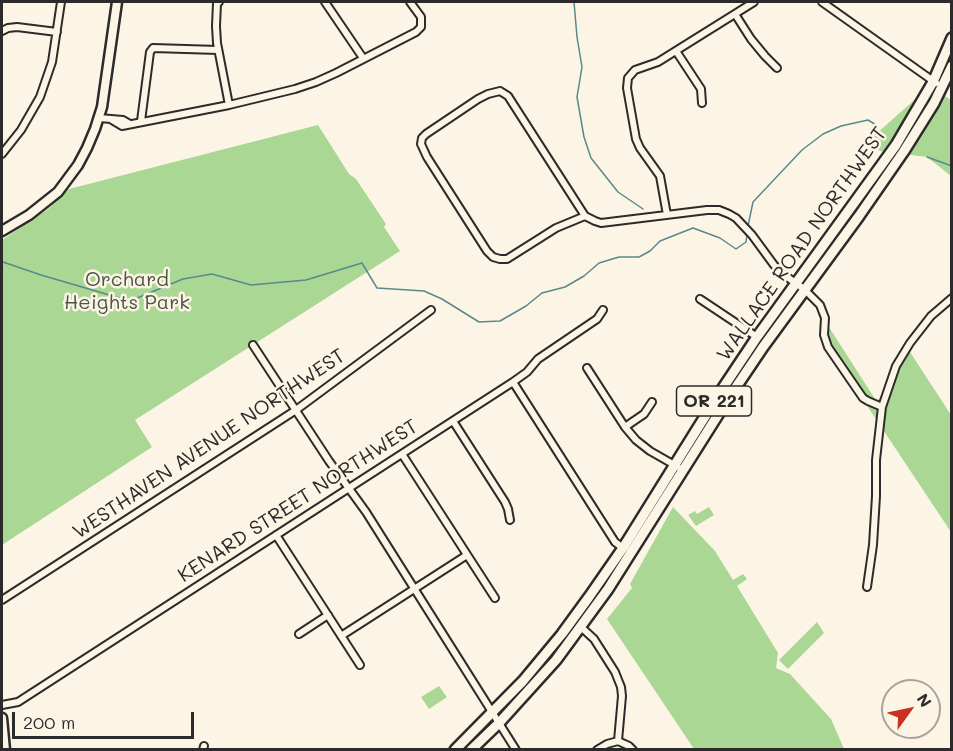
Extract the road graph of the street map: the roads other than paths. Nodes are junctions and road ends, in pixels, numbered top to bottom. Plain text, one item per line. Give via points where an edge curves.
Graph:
1 (61, 2) edge
2 (117, 2) edge
3 (219, 2) edge
4 (325, 2) edge
5 (410, 2) edge
6 (754, 2) edge
7 (822, 2) edge
8 (735, 14) junction
9 (2, 31) edge
10 (57, 32) junction
11 (951, 38) edge
12 (218, 50) junction
13 (676, 51) junction
14 (363, 58) junction
15 (951, 66) edge
16 (777, 68) dead end
17 (933, 82) junction
18 (942, 86) junction
19 (702, 103) dead end
20 (229, 105) junction
21 (99, 118) junction
22 (141, 121) junction
23 (2, 154) edge
24 (667, 215) junction
25 (585, 216) junction
26 (2, 231) edge
27 (796, 283) junction
28 (804, 289) junction
29 (951, 298) edge
30 (700, 299) dead end
31 (431, 310) dead end
32 (603, 310) dead end
33 (757, 337) junction
34 (253, 345) dead end
35 (587, 368) dead end
36 (513, 382) junction
37 (652, 402) dead end
38 (882, 407) junction
39 (296, 410) junction
40 (453, 421) junction
41 (625, 426) junction
42 (402, 454) junction
43 (674, 465) junction
44 (683, 471) junction
45 (348, 489) junction
46 (510, 520) dead end
47 (276, 535) junction
48 (623, 548) junction
49 (467, 555) junction
50 (867, 587) dead end
51 (415, 588) junction
52 (495, 598) dead end
53 (2, 600) edge
54 (328, 615) junction
55 (581, 627) junction
56 (299, 634) dead end
57 (341, 636) junction
58 (360, 665) dead end
59 (2, 705) edge
60 (493, 712) junction
61 (2, 718) edge
62 (499, 723) junction
63 (618, 741) junction
64 (5, 750) edge
65 (456, 750) edge
66 (471, 750) edge
67 (516, 750) edge
68 (597, 750) edge
69 (633, 750) edge

1 - 10 street
2 - 21 main road
3 - 12 street
4 - 14 street
5 - 14 street via 421,17 420,29
6 - 8 street
7 - 17 street
8 - 13 street
8 - 16 street
9 - 10 street via 17,27
10 - 23 street via 40,97
11 - 17 main road, WALLACE ROAD NORTHWEST / OR 221
12 - 20 street
12 - 22 street via 153,48
13 - 19 street via 700,89
13 - 24 street via 635,70 628,78 627,88 636,139 660,176
14 - 20 street via 316,82
15 - 18 main road, WALLACE ROAD NORTHWEST / OR 221
17 - 18 street
17 - 27 main road, WALLACE ROAD NORTHWEST / OR 221 via 896,146
18 - 28 main road, WALLACE ROAD NORTHWEST / OR 221 via 904,152
20 - 22 street
21 - 22 street via 131,124
21 - 26 main road via 78,165 58,192
24 - 25 street via 601,223
24 - 27 street via 719,210 729,214 752,235 774,266
25 - 25 street via 556,228 507,259 493,257 427,157 422,138 478,99 500,91
27 - 28 street
27 - 33 main road, WALLACE ROAD NORTHWEST / OR 221
28 - 38 street via 820,304 825,318 825,342 845,374 863,398
28 - 44 main road, WALLACE ROAD NORTHWEST / OR 221
29 - 38 street via 910,343 896,366
30 - 33 street
31 - 39 street, WESTHAVEN AVENUE NORTHWEST
32 - 36 street, KENARD STREET NORTHWEST via 597,319 538,359
33 - 43 main road, WALLACE ROAD NORTHWEST / OR 221
34 - 39 street
35 - 41 street
36 - 40 street, KENARD STREET NORTHWEST
36 - 48 street via 615,542
37 - 41 street via 644,414
38 - 50 street
39 - 45 street
39 - 53 street, WESTHAVEN AVENUE NORTHWEST
40 - 42 street, KENARD STREET NORTHWEST
40 - 46 street via 505,502
41 - 43 street via 636,440
42 - 45 street, KENARD STREET NORTHWEST
42 - 49 street
43 - 44 street
43 - 48 main road, WALLACE ROAD NORTHWEST / OR 221
44 - 55 main road, WALLACE ROAD NORTHWEST / OR 221
45 - 47 street, KENARD STREET NORTHWEST
45 - 51 street
47 - 54 street
47 - 59 street, KENARD STREET NORTHWEST via 18,702
48 - 60 main road, WALLACE ROAD NORTHWEST / OR 221 via 562,634
49 - 51 street
49 - 52 street
51 - 57 street
51 - 60 street
54 - 56 street
54 - 57 street
55 - 62 main road, WALLACE ROAD NORTHWEST / OR 221
55 - 63 street via 594,639 621,687
57 - 58 street
60 - 62 street
60 - 65 main road, WALLACE ROAD NORTHWEST / OR 221
61 - 64 main road
62 - 66 main road, WALLACE ROAD NORTHWEST / OR 221
62 - 67 street
63 - 68 street
63 - 69 street

